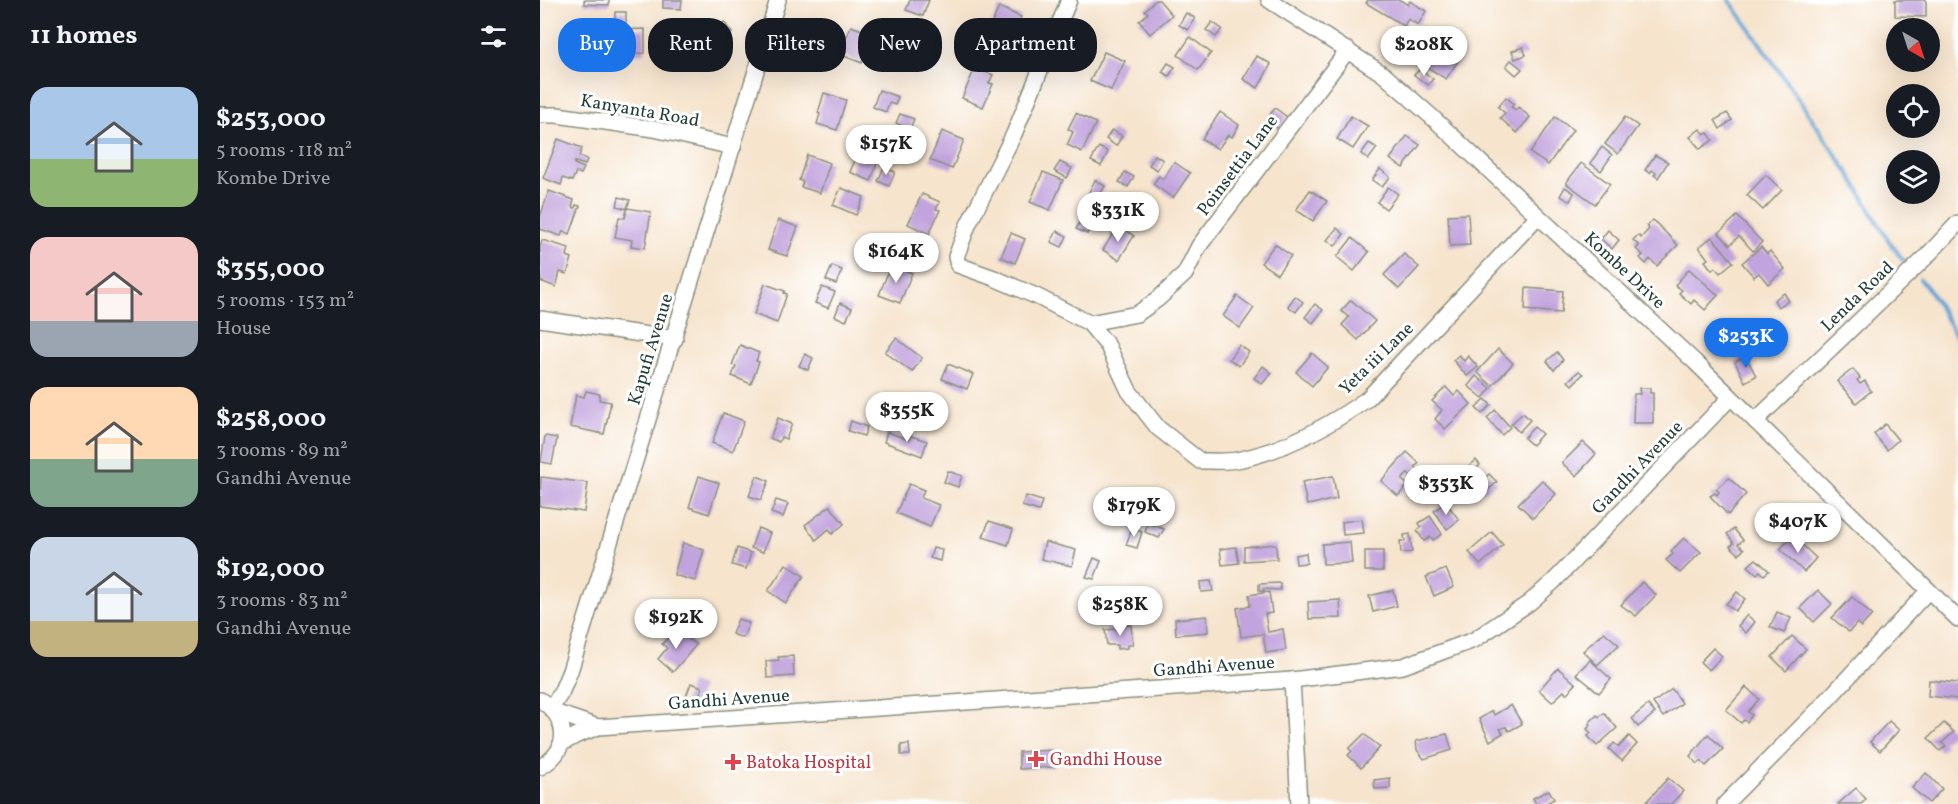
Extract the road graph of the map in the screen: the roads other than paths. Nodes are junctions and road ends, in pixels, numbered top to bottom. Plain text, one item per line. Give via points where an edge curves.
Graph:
1 (778, 0) edge
2 (1069, 0) edge
3 (1269, 0) edge
4 (1348, 50) junction
5 (540, 116) edge
6 (733, 147) junction
7 (1538, 216) junction
8 (1958, 223) edge
9 (540, 319) edge
10 (1089, 323) junction
11 (675, 339) junction
12 (1730, 398) junction
13 (1755, 421) junction
14 (1928, 591) junction
15 (1958, 619) edge
16 (1292, 680) junction
17 (550, 707) edge
18 (598, 727) junction
19 (561, 744) junction
20 (540, 767) edge
21 (1299, 804) edge
22 (1725, 804) edge

1 - 6 street, Kapufi Avenue
2 - 10 street via 1014,134 956,257 958,265 1038,297
3 - 4 street, Kombe Drive
4 - 7 street, Kombe Drive via 1383,74
4 - 10 street, Poinsettia Lane via 1199,246 1185,274 1137,314
5 - 6 street, Kanyanta Road via 654,129
6 - 11 street, Kapufi Avenue
7 - 10 street, Yeta iii Lane via 1367,399 1315,432 1237,460 1200,461 1158,428 1129,391 1108,346
7 - 12 street, Kombe Drive
8 - 13 street, Lenda Road
9 - 11 street
11 - 17 street, Kapufi Avenue via 570,671
12 - 13 street, Kombe Drive
12 - 16 street, Gandhi Avenue via 1554,581 1474,640 1403,666
13 - 14 street, Kombe Drive
14 - 15 street, Kombe Drive
14 - 22 street
16 - 18 street, Gandhi Avenue
16 - 21 street
17 - 18 street, Gandhi Avenue
17 - 19 street via 561,723
18 - 19 street, Gandhi Avenue
19 - 20 street via 548,763

